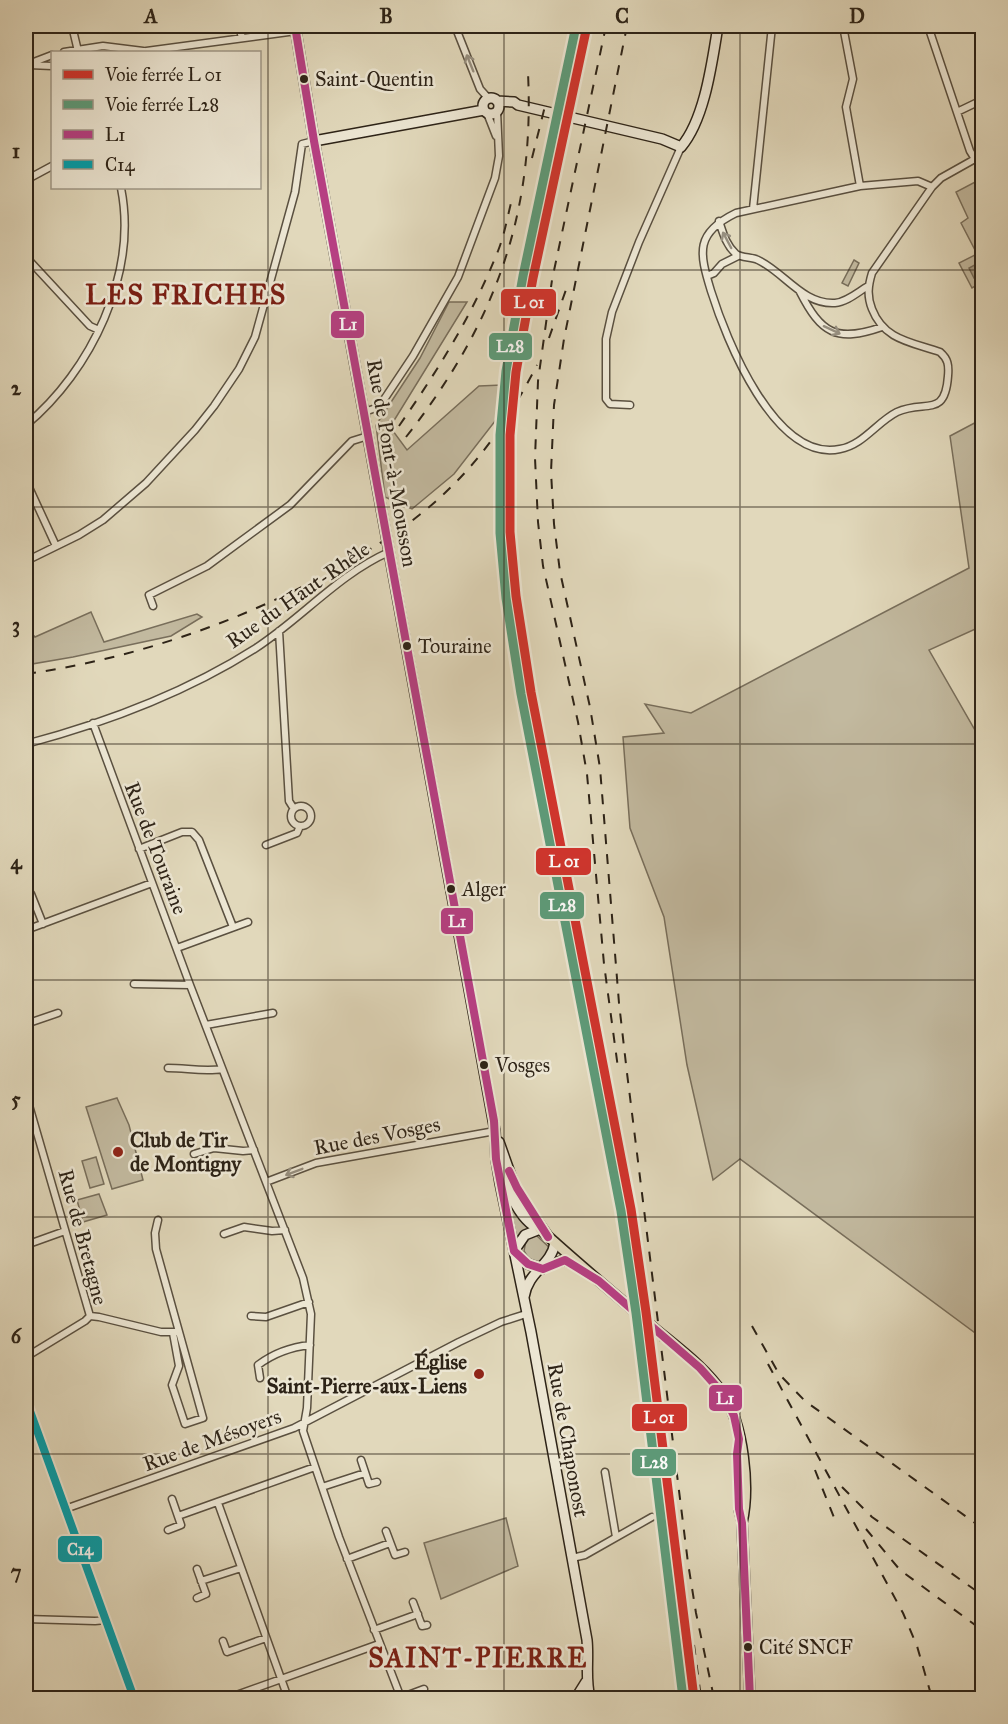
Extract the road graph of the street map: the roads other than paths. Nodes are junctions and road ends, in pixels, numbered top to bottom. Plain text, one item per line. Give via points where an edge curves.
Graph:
1 (72, 26) edge
2 (239, 26) edge
3 (455, 26) edge
4 (718, 26) edge
5 (772, 26) edge
6 (843, 26) edge
7 (928, 26) edge
8 (296, 28) edge
9 (242, 39) junction
10 (94, 50) edge
11 (78, 51) edge
12 (137, 51) edge
13 (149, 51) edge
14 (51, 55) edge
15 (26, 65) edge
16 (51, 66) edge
17 (982, 100) edge
18 (492, 107) junction
19 (957, 112) junction
20 (314, 141) junction
21 (681, 147) junction
22 (982, 155) edge
23 (975, 159) junction
24 (51, 167) edge
25 (26, 180) edge
26 (860, 186) junction
27 (932, 187) junction
28 (121, 189) edge
29 (753, 208) junction
30 (718, 221) junction
31 (738, 256) junction
32 (26, 257) edge
33 (706, 276) junction
34 (868, 286) junction
35 (800, 291) junction
36 (882, 327) junction
37 (99, 330) junction
38 (630, 405) dead end
39 (364, 412) junction
40 (26, 425) edge
41 (368, 436) junction
42 (26, 481) edge
43 (56, 546) junction
44 (389, 552) junction
45 (26, 561) edge
46 (153, 606) dead end
47 (279, 631) junction
48 (93, 723) junction
49 (26, 744) edge
50 (294, 809) junction
51 (300, 826) junction
52 (266, 844) dead end
53 (139, 849) junction
54 (152, 883) junction
55 (31, 894) dead end
56 (248, 922) dead end
57 (42, 924) junction
58 (233, 927) junction
59 (26, 930) edge
60 (177, 948) junction
61 (134, 984) dead end
62 (190, 985) junction
63 (273, 1012) dead end
64 (58, 1013) dead end
65 (26, 1024) edge
66 (206, 1025) junction
67 (168, 1068) dead end
68 (222, 1069) junction
69 (26, 1095) edge
70 (495, 1131) junction
71 (254, 1150) junction
72 (194, 1154) dead end
73 (496, 1159) junction
74 (266, 1182) junction
75 (158, 1220) dead end
76 (540, 1229) junction
77 (285, 1230) junction
78 (65, 1231) junction
79 (224, 1234) dead end
80 (552, 1240) junction
81 (26, 1245) edge
82 (514, 1251) junction
83 (541, 1268) junction
84 (599, 1281) junction
85 (524, 1297) junction
86 (309, 1302) junction
87 (526, 1314) junction
88 (90, 1316) junction
89 (251, 1316) dead end
90 (176, 1333) junction
91 (310, 1345) junction
92 (26, 1357) edge
93 (187, 1361) junction
94 (179, 1366) junction
95 (260, 1378) dead end
96 (26, 1400) edge
97 (304, 1423) junction
98 (361, 1460) dead end
99 (315, 1467) junction
100 (605, 1472) dead end
101 (365, 1473) junction
102 (377, 1482) dead end
103 (322, 1486) junction
104 (172, 1499) dead end
105 (218, 1503) junction
106 (65, 1509) junction
107 (178, 1516) junction
108 (652, 1517) dead end
109 (168, 1530) dead end
110 (386, 1531) dead end
111 (616, 1537) junction
112 (390, 1543) junction
113 (405, 1552) dead end
114 (572, 1558) junction
115 (347, 1559) junction
116 (241, 1568) junction
117 (197, 1569) dead end
118 (201, 1581) junction
119 (197, 1598) dead end
120 (413, 1602) dead end
121 (418, 1614) junction
122 (26, 1619) edge
123 (106, 1620) junction
124 (427, 1625) dead end
125 (374, 1630) junction
126 (266, 1638) junction
127 (223, 1641) dead end
128 (379, 1644) junction
129 (281, 1679) junction
130 (586, 1682) junction
131 (424, 1689) dead end
132 (243, 1696) edge
133 (134, 1698) edge
134 (228, 1698) edge
135 (288, 1698) edge
136 (400, 1698) edge
137 (576, 1698) edge
138 (590, 1698) edge
139 (750, 1698) edge

1 - 11 street
2 - 9 street
18 -> 3 street via 480,89
4 - 21 main road via 694,127
5 - 29 street
6 - 26 street via 853,79 846,107
7 - 19 street
8 - 9 street
8 - 20 main road, Rue de Pont-à-Mousson
9 - 13 street
10 - 11 street
10 - 12 street via 103,46
14 - 15 street
15 - 16 street
17 - 19 street
18 - 20 main road
18 - 21 main road via 514,102
18 - 39 street via 500,156 458,277 379,407
19 - 23 street
20 - 39 main road, Rue de Pont-à-Mousson
20 - 43 street via 302,144 294,192 258,328 239,369 214,406 146,483 103,520
21 - 38 street via 639,242 606,339 606,399 609,404
22 - 23 street
23 - 27 street
24 - 25 street
26 - 27 street via 918,181
26 - 29 street
27 - 34 street via 872,273
28 - 37 street via 122,257
29 - 30 street
31 -> 30 street
30 - 33 street via 705,240
31 - 33 street
31 - 35 street via 758,259
32 - 37 street via 90,326
33 - 36 street via 720,321 761,400 791,435 825,450 850,447 897,412 938,403 944,398 949,365 946,357 893,336
34 - 35 street via 835,303
34 - 36 street via 869,301
35 -> 36 street via 818,321 829,331 841,335
37 - 40 street via 68,380
39 - 41 main road, Rue de Pont-à-Mousson
41 - 44 main road, Rue de Pont-à-Mousson
41 - 46 street via 352,441 290,505 250,535 207,566 149,596
42 - 43 street
43 - 45 street
44 - 47 street, Rue du Haut-Rhêle via 353,571
44 - 70 main road, Rue de Pont-à-Mousson
47 - 48 street, Rue du Haut-Rhêle via 240,657 161,698
47 - 50 street via 289,801
48 - 49 street, Rue du Haut-Rhêle
48 - 53 street, Rue de Touraine
50 - 51 street via 292,821
50 - 51 street via 305,806 311,813 309,823
51 - 52 street via 297,833
53 - 54 street, Rue de Touraine
53 - 58 street via 182,832 192,832 199,840
54 - 57 street
54 - 60 street, Rue de Touraine
55 - 57 street
56 - 58 street
57 - 59 street
58 - 60 street
60 - 62 street, Rue de Touraine
61 - 62 street
62 - 66 street, Rue de Touraine
63 - 66 street
64 - 65 street
66 - 68 street, Rue de Touraine
67 - 68 street
68 - 71 street, Rue de Touraine
69 - 78 street, Rue de Bretagne
70 - 73 main road
70 -> 74 street, Rue des Vosges via 316,1163
70 - 80 main road via 516,1190
71 - 72 street via 214,1148
71 - 74 street, Rue de Touraine
73 - 76 main road via 515,1202 532,1226
73 - 82 main road, Rue de Chaponost
74 - 77 street, Rue de Touraine
75 - 90 street via 156,1249
76 - 80 main road
76 - 82 main road via 525,1235
77 - 79 street via 244,1227
77 - 86 street, Rue de Touraine
78 - 81 street
78 - 88 street, Rue de Bretagne
80 - 83 main road via 553,1254
80 - 84 main road
82 - 83 main road via 528,1264
82 - 85 main road, Rue de Chaponost
83 - 84 main road via 565,1260
83 - 85 main road via 531,1276
84 - 139 main road via 700,1368 724,1395 734,1416 739,1439
85 - 87 main road, Rue de Chaponost
86 - 89 street via 266,1317
86 - 91 street, Rue de Touraine
87 - 97 street, Rue de Mésoyers via 459,1342
87 - 114 main road, Rue de Chaponost
88 - 90 street
88 - 92 street, Rue de Bretagne
90 - 93 street
90 - 94 street
91 - 95 street via 270,1356 258,1365
91 - 97 street, Rue de Touraine
93 - 94 street
93 - 94 street via 203,1418 185,1424 172,1385
96 - 106 street
97 - 99 street, Rue de Touraine
97 - 106 street, Rue de Mésoyers
98 - 101 street
99 - 103 street, Rue de Touraine
99 - 105 street
100 - 111 street
101 - 102 street via 369,1484
101 - 103 street
103 - 115 street, Rue de Touraine
104 - 107 street
105 - 107 street
105 - 116 street
106 - 123 street
107 - 109 street via 181,1525
108 - 111 street
110 - 112 street
111 - 114 street
112 - 113 street via 395,1555
112 - 115 street
114 - 130 main road, Rue de Chaponost via 588,1653
115 - 125 street, Rue de Touraine
116 - 118 street
116 - 126 street
117 - 118 street
118 - 119 street via 206,1594
120 - 121 street
121 - 124 street via 422,1626
121 - 125 street
122 - 123 street
123 - 133 street
125 - 128 street, Rue de Touraine
126 - 127 street via 227,1652
126 - 129 street
128 - 129 street
128 - 136 street, Rue de Touraine
129 - 132 street
129 - 135 street
130 - 137 main road, Rue de Chaponost
130 - 138 main road, Rue de Chaponost
131 - 136 street
132 - 134 street

